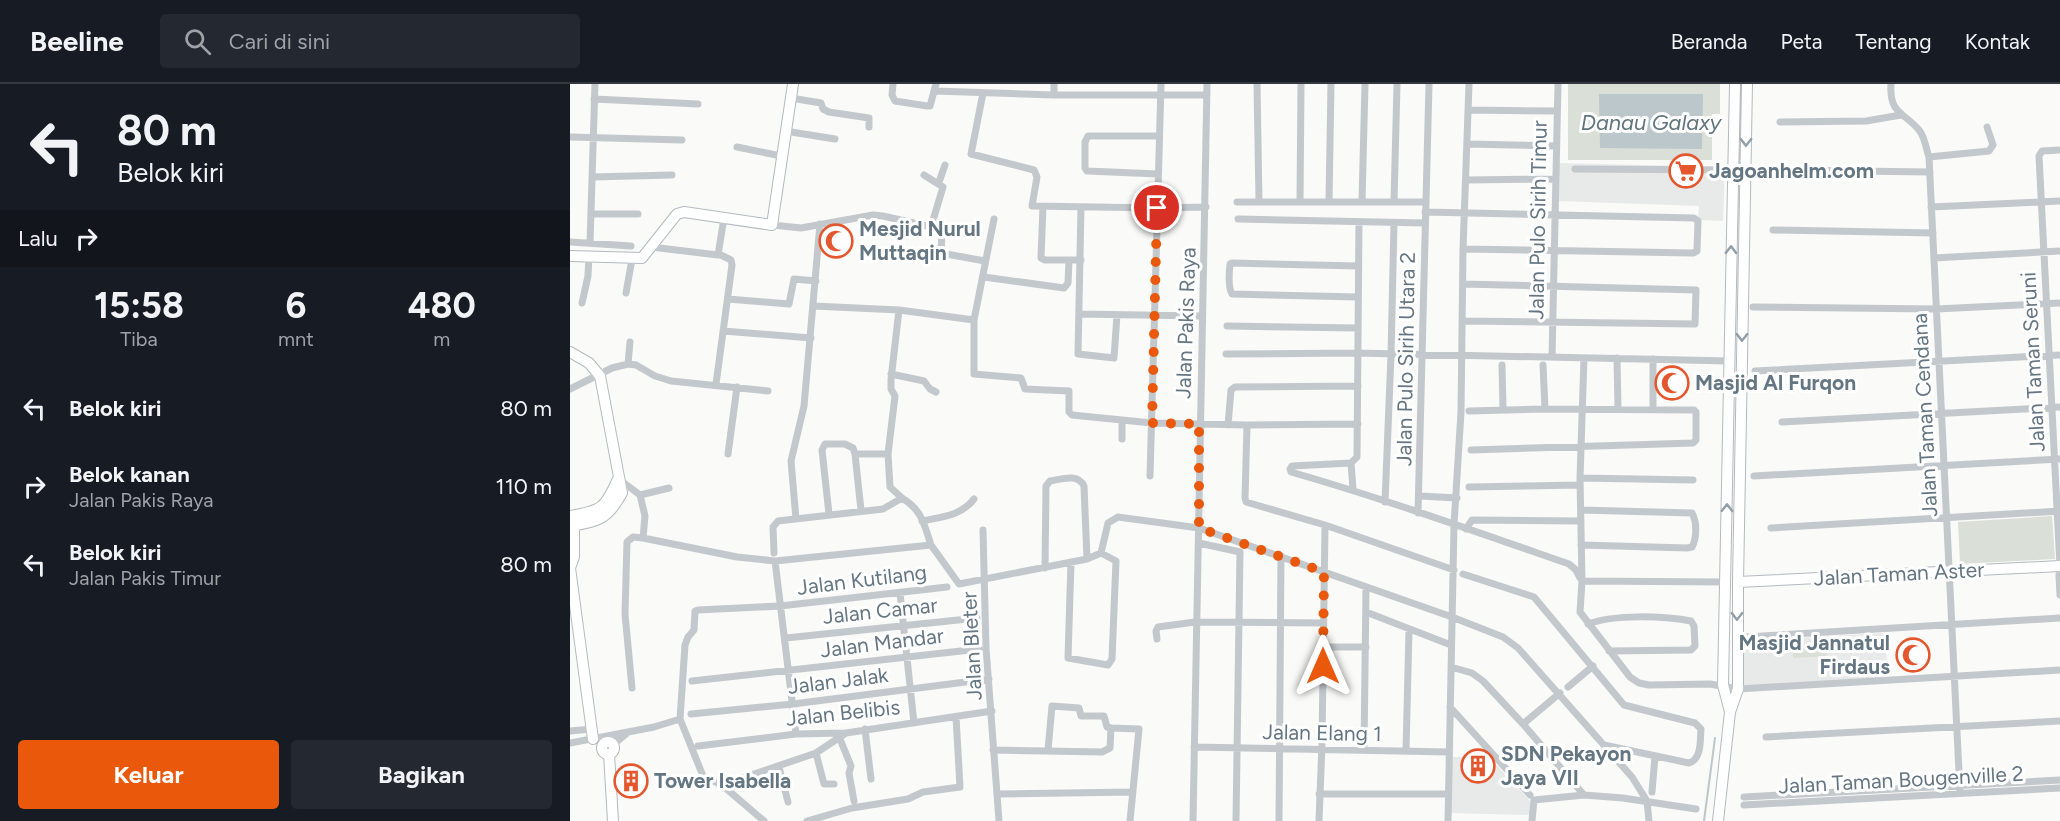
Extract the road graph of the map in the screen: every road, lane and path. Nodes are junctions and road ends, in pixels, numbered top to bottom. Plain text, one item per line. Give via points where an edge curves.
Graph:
1 (595, 84) edge
2 (793, 84) edge
3 (893, 84) edge
4 (1054, 84) edge
5 (1161, 84) edge
6 (1207, 84) edge
7 (1257, 84) edge
8 (1301, 84) edge
9 (1331, 84) edge
10 (1365, 84) edge
11 (1397, 84) edge
12 (1429, 84) edge
13 (1468, 84) edge
14 (1558, 84) edge
15 (1735, 84) edge
16 (1747, 84) edge
17 (1891, 84) edge
18 (935, 87) edge
19 (984, 93) junction
20 (1054, 95) junction
21 (1207, 95) junction
22 (1160, 96) junction
23 (791, 98) junction
24 (594, 99) junction
25 (698, 104) dead end
26 (1468, 110) junction
27 (1557, 111) junction
28 (1901, 116) junction
29 (1780, 122) dead end
30 (869, 127) dead end
31 (1987, 127) dead end
32 (785, 131) junction
33 (570, 136) edge
34 (1159, 136) junction
35 (593, 137) junction
36 (835, 139) dead end
37 (682, 140) dead end
38 (1467, 144) junction
39 (1556, 146) junction
40 (737, 147) dead end
41 (2060, 148) edge
42 (781, 156) junction
43 (1929, 157) junction
44 (945, 165) dead end
45 (1575, 169) dead end
46 (1733, 170) junction
47 (1777, 170) dead end
48 (1930, 172) junction
49 (1158, 174) junction
50 (672, 175) dead end
51 (924, 175) dead end
52 (592, 177) junction
53 (1556, 179) junction
54 (1466, 180) junction
55 (939, 182) junction
56 (1259, 201) junction
57 (1300, 201) junction
58 (1329, 201) junction
59 (2060, 201) edge
60 (1237, 202) dead end
61 (1362, 202) junction
62 (1394, 202) junction
63 (1425, 202) junction
64 (2041, 202) junction
65 (1043, 207) junction
66 (1081, 207) junction
67 (1206, 207) junction
68 (1931, 207) junction
69 (1157, 208) junction
70 (1425, 212) junction
71 (1464, 213) junction
72 (591, 214) junction
73 (638, 214) dead end
74 (1555, 216) junction
75 (724, 218) junction
76 (994, 219) dead end
77 (1238, 219) dead end
78 (1359, 222) junction
79 (1394, 223) junction
80 (1425, 223) junction
81 (820, 224) junction
82 (772, 225) junction
83 (931, 226) junction
84 (1773, 230) dead end
85 (1933, 233) junction
86 (570, 242) edge
87 (590, 243) junction
88 (631, 246) dead end
89 (651, 248) junction
90 (1463, 249) junction
91 (1554, 251) junction
92 (2060, 251) edge
93 (2044, 252) junction
94 (718, 254) junction
95 (570, 256) edge
96 (589, 256) junction
97 (1934, 258) junction
98 (632, 259) junction
99 (1081, 260) junction
100 (985, 261) junction
101 (1069, 261) junction
102 (1358, 266) junction
103 (984, 277) junction
104 (816, 281) junction
105 (1463, 284) junction
106 (1554, 285) junction
107 (626, 293) dead end
108 (1358, 297) junction
109 (728, 299) junction
110 (582, 303) dead end
111 (2046, 303) junction
112 (2060, 303) edge
113 (814, 306) junction
114 (1753, 307) dead end
115 (1936, 309) junction
116 (899, 310) junction
117 (1079, 314) junction
118 (1117, 315) junction
119 (1153, 315) junction
120 (1202, 316) junction
121 (974, 320) junction
122 (1464, 321) junction
123 (1553, 322) junction
124 (1227, 326) dead end
125 (1358, 328) junction
126 (723, 331) junction
127 (811, 338) junction
128 (630, 342) dead end
129 (570, 352) edge
130 (1358, 353) junction
131 (1227, 354) dead end
132 (1391, 355) junction
133 (1423, 355) junction
134 (1463, 355) junction
135 (2049, 355) junction
136 (2060, 355) edge
137 (1552, 357) junction
138 (1584, 358) junction
139 (1617, 358) junction
140 (1653, 359) junction
141 (1730, 361) junction
142 (1940, 361) junction
143 (628, 364) junction
144 (1502, 365) dead end
145 (1543, 365) dead end
146 (1755, 371) dead end
147 (891, 374) junction
148 (600, 376) junction
149 (716, 384) junction
150 (1358, 386) junction
151 (737, 387) junction
152 (570, 389) edge
153 (768, 391) dead end
154 (936, 392) dead end
155 (2056, 408) edge
156 (1545, 409) junction
157 (1583, 409) junction
158 (1618, 409) junction
159 (1503, 410) junction
160 (1653, 410) junction
161 (1469, 411) dead end
162 (1942, 414) junction
163 (1122, 420) junction
164 (1782, 422) dead end
165 (1152, 423) junction
166 (1199, 424) junction
167 (1358, 424) junction
168 (1228, 425) junction
169 (1247, 425) junction
170 (1122, 439) dead end
171 (1581, 446) junction
172 (1471, 450) dead end
173 (728, 454) dead end
174 (855, 454) junction
175 (888, 454) junction
176 (2057, 460) edge
177 (1352, 463) junction
178 (1945, 466) junction
179 (1150, 476) dead end
180 (1754, 476) dead end
181 (618, 479) junction
182 (1693, 480) dead end
183 (1580, 481) junction
184 (1469, 487) dead end
185 (669, 488) dead end
186 (1353, 489) junction
187 (640, 495) junction
188 (1420, 496) junction
189 (902, 498) junction
190 (1456, 498) junction
191 (974, 499) dead end
192 (1385, 502) junction
193 (861, 510) junction
194 (1581, 510) junction
195 (2058, 512) edge
196 (1418, 513) junction
197 (829, 514) junction
198 (1947, 518) junction
199 (796, 519) junction
200 (572, 521) edge
201 (922, 521) junction
202 (1581, 521) junction
203 (1325, 525) junction
204 (1454, 525) junction
205 (1199, 528) junction
206 (1771, 528) dead end
207 (1466, 529) junction
208 (983, 530) dead end
209 (643, 538) junction
210 (1199, 543) junction
211 (932, 545) junction
212 (1581, 545) junction
213 (1726, 548) junction
214 (1738, 548) junction
215 (1101, 553) junction
216 (1281, 556) junction
217 (775, 557) junction
218 (1087, 559) junction
219 (1071, 562) junction
220 (570, 568) edge
221 (1045, 568) junction
222 (2060, 569) edge
223 (1454, 570) junction
224 (1949, 571) junction
225 (1324, 572) junction
226 (1463, 574) dead end
227 (984, 580) junction
228 (1582, 581) junction
229 (1725, 582) junction
230 (1738, 582) junction
231 (947, 587) dead end
232 (1366, 587) junction
233 (900, 593) junction
234 (2060, 595) edge
235 (780, 606) junction
236 (1366, 612) junction
237 (1452, 616) junction
238 (977, 618) dead end
239 (2060, 618) edge
240 (1195, 622) junction
241 (1239, 622) junction
242 (1282, 623) junction
243 (1323, 623) junction
244 (1588, 624) junction
245 (1952, 625) junction
246 (903, 626) junction
247 (1409, 630) junction
248 (1746, 637) dead end
249 (786, 638) junction
250 (1157, 639) dead end
251 (1451, 645) junction
252 (1324, 647) junction
253 (1366, 647) junction
254 (979, 649) dead end
255 (1609, 651) junction
256 (906, 657) junction
257 (1593, 666) junction
258 (1451, 667) junction
259 (2060, 670) edge
260 (789, 671) junction
261 (1954, 676) junction
262 (989, 679) junction
263 (692, 681) dead end
264 (1723, 685) junction
265 (1568, 687) dead end
266 (632, 688) dead end
267 (910, 689) junction
268 (1738, 689) junction
269 (1560, 693) junction
270 (793, 704) junction
271 (1450, 707) junction
272 (992, 711) junction
273 (1730, 712) junction
274 (691, 714) dead end
275 (956, 717) junction
276 (680, 719) junction
277 (2060, 721) edge
278 (914, 723) junction
279 (1523, 724) junction
280 (1957, 727) junction
281 (1111, 728) junction
282 (865, 729) junction
283 (570, 731) edge
284 (629, 732) junction
285 (796, 734) junction
286 (843, 736) junction
287 (1766, 737) dead end
288 (602, 742) junction
289 (570, 743) edge
290 (1604, 745) junction
291 (698, 746) dead end
292 (1194, 747) junction
293 (1238, 748) junction
294 (1280, 749) junction
295 (993, 750) junction
296 (1048, 750) junction
297 (1322, 750) junction
298 (1364, 750) junction
299 (1406, 751) junction
300 (1449, 752) junction
301 (816, 753) junction
302 (1655, 756) junction
303 (779, 767) junction
304 (871, 779) dead end
305 (2060, 780) edge
306 (834, 784) dead end
307 (722, 785) junction
308 (2060, 788) edge
309 (1960, 789) junction
310 (1132, 792) junction
311 (1652, 792) dead end
312 (997, 794) junction
313 (1319, 794) junction
314 (1448, 794) junction
315 (1530, 795) dead end
316 (1584, 795) junction
317 (854, 801) dead end
318 (1647, 801) junction
319 (1744, 801) dead end
320 (788, 802) dead end
321 (1696, 809) dead end
322 (613, 821) edge
323 (764, 821) edge
324 (807, 821) edge
325 (999, 821) edge
326 (1130, 821) edge
327 (1192, 821) edge
328 (1236, 821) edge
329 (1279, 821) edge
330 (1319, 821) edge
331 (1448, 821) edge
332 (1532, 821) edge
333 (1649, 821) edge
334 (1718, 821) edge

1 - 24 street
2 - 23 main road
3 - 18 street via 892,97 897,101 930,105
4 - 20 street
5 - 22 street
6 - 21 street, Jalan Pakis Raya
7 - 56 street
8 - 57 street
9 - 58 street
10 - 61 street
11 - 62 street
12 - 63 street, Jalan Pulo Sirih Utara 2
13 - 26 street
14 - 27 street, Jalan Pulo Sirih Timur
15 - 46 main road
16 -> 214 main road
17 - 28 street via 1894,106
18 - 19 street
19 - 20 street
19 - 65 street via 971,154 1034,170 1037,177 1031,204
20 - 22 street
21 - 22 street
21 - 67 street, Jalan Pakis Raya
22 - 34 street
23 - 30 street via 821,103 829,112 869,118
23 - 32 main road
24 - 25 street
24 - 35 street
26 - 27 street
26 - 38 street
27 - 39 street, Jalan Pulo Sirih Timur
28 - 29 street via 1866,121
28 - 43 street, Jalan Taman Cendana via 1920,130
31 - 43 street via 1993,145 1989,151
32 - 36 street
32 - 42 main road
33 - 35 street
34 - 49 street
34 - 49 street via 1088,136 1085,142 1088,171
35 - 37 street
35 - 52 street
38 - 39 street
38 - 54 street
39 - 53 street, Jalan Pulo Sirih Timur
40 - 42 street
41 - 64 street, Jalan Taman Seruni via 2042,151 2039,156
42 - 82 main road
43 - 48 street, Jalan Taman Cendana
44 - 55 street
45 - 46 street
141 -> 46 main road
47 - 48 street
48 - 68 street, Jalan Taman Cendana
49 - 69 street
50 - 52 street
51 - 55 street
52 - 72 street
53 - 54 street
53 - 74 street, Jalan Pulo Sirih Timur
54 - 71 street
55 - 83 street via 943,189
56 - 57 street
56 - 60 street
57 - 58 street
58 - 61 street
59 - 64 street
61 - 62 street
62 - 63 street
63 - 70 street, Jalan Pulo Sirih Utara 2
64 - 68 street
64 - 93 street, Jalan Taman Seruni
65 - 66 street
65 - 101 street via 1040,257
66 - 69 street
66 - 99 street
67 - 69 street
67 - 120 street, Jalan Pakis Raya
68 - 85 street, Jalan Taman Cendana
69 - 119 street
70 - 71 street
70 - 80 street, Jalan Pulo Sirih Utara 2
71 - 74 street
71 - 90 street
72 - 73 street
72 - 87 street
74 - 91 street, Jalan Pulo Sirih Timur
74 - 91 street via 1694,218 1698,221 1698,241 1693,253
75 - 82 main road
75 - 89 main road via 677,214
75 - 94 street
76 - 100 street
77 - 78 street
78 - 79 street
78 - 102 street
79 - 80 street
79 - 132 street
80 - 133 street, Jalan Pulo Sirih Utara 2
81 - 82 street via 794,229
81 - 83 street via 873,215
81 - 104 street
83 - 100 street via 942,231 942,254
84 - 85 street
85 - 97 street, Jalan Taman Cendana
86 - 87 street
87 - 88 street
89 - 94 street
89 - 98 main road via 642,258
90 - 91 street
90 - 105 street
91 - 106 street, Jalan Pulo Sirih Timur
92 - 93 street
93 - 97 street
93 - 111 street, Jalan Taman Seruni
94 - 109 street via 732,262
95 - 96 main road
96 - 98 main road
96 - 110 street
97 - 115 street, Jalan Taman Cendana
98 - 107 street
99 - 101 street
99 - 117 street
100 - 103 street
101 - 103 street via 1068,284 1064,288
102 - 108 street
102 - 108 street via 1232,263 1230,273 1232,294
103 - 121 street
104 - 109 street via 794,279 789,304
104 - 113 street
105 - 106 street
105 - 122 street
106 - 123 street, Jalan Pulo Sirih Timur
106 - 123 street via 1696,290 1695,324
108 - 125 street
109 - 126 street
111 - 112 street
111 - 115 street
111 - 135 street, Jalan Taman Seruni
113 - 116 street
113 - 127 street
114 - 115 street
115 - 142 street, Jalan Taman Cendana
116 - 121 street
116 - 147 street
117 - 118 street
117 - 118 street via 1078,354 1111,359
118 - 119 street
119 - 120 street
119 - 165 street
120 - 166 street, Jalan Pakis Raya
121 - 163 street via 973,374 1020,378 1024,389 1068,391 1071,414
122 - 123 street
122 - 134 street
123 - 137 street, Jalan Pulo Sirih Timur
124 - 125 street
125 - 130 street
126 - 127 street
126 - 149 street
127 - 199 street via 804,406 791,461
128 - 143 street
129 - 148 main road via 589,363
130 - 131 street
130 - 132 street
130 - 150 street
132 - 133 street
132 - 192 street
133 - 134 street
133 - 188 street, Jalan Pulo Sirih Utara 2
134 - 137 street
134 - 190 street
135 - 136 street
135 - 142 street
135 - 155 street, Jalan Taman Seruni
137 - 138 street
138 - 139 street
138 - 157 street
139 - 140 street
139 - 158 street
140 - 141 street
140 - 160 street
213 -> 141 main road
142 - 146 street
142 - 162 street, Jalan Taman Cendana
143 - 148 street
143 - 149 street via 671,381
144 - 159 street
145 - 156 street
147 - 154 street via 924,381
147 - 175 street via 895,396
148 - 152 street
148 - 181 main road
149 - 151 street
150 - 167 street
150 - 168 street via 1235,387 1231,390
151 - 153 street
151 - 173 street
155 - 162 street
155 - 176 street, Jalan Taman Seruni
156 - 157 street
156 - 159 street
157 - 158 street
157 - 171 street
158 - 160 street
159 - 161 street
160 - 171 street via 1694,410 1696,440
162 - 164 street
162 - 178 street, Jalan Taman Cendana
163 - 165 street
163 - 170 street
165 - 166 street
165 - 179 street
166 - 168 street
166 - 205 street, Jalan Pakis Raya
167 - 169 street
167 - 177 street via 1357,459
168 - 169 street
169 - 203 street via 1245,501
171 - 172 street
171 - 183 street
174 - 175 street
174 - 193 street
174 - 197 street via 845,444 822,447
175 - 189 street via 890,487
176 - 178 street
176 - 195 street, Jalan Taman Seruni
177 - 186 street
177 - 186 street via 1290,469
178 - 180 street
178 - 198 street, Jalan Taman Cendana
181 - 187 street
181 - 200 main road via 602,507
182 - 183 street
183 - 184 street
183 - 194 street
185 - 187 street
186 - 192 street
187 - 209 street via 645,516
188 - 190 street, Jalan Pulo Sirih Utara 2
188 - 196 street, Jalan Pulo Sirih Utara 2
189 - 193 street via 883,509
189 - 201 street via 916,507
190 - 204 street
191 - 201 street via 957,513
192 - 196 street
193 - 197 street
194 - 202 street
194 - 212 street via 1692,513 1695,541 1687,548
195 - 198 street
195 - 222 street, Jalan Taman Seruni
196 - 204 street
197 - 199 street
198 - 206 street
198 - 224 street, Jalan Taman Cendana
199 - 217 street via 774,522
200 - 220 main road via 574,557
201 - 211 street
202 - 207 street via 1472,520
202 - 212 street
203 - 223 street
203 - 225 street
204 - 207 street
204 - 223 street
205 - 210 street, Jalan Pakis Raya
205 - 215 street via 1118,517 1108,523
205 - 216 street
207 - 228 street via 1569,564
208 - 227 street, Jalan Bleter
209 - 217 street via 737,557
209 - 266 street via 633,537 627,542 625,614
210 - 240 street, Jalan Pakis Raya
210 - 241 street via 1240,552
211 - 217 street
211 - 227 street via 956,582
212 - 228 street
213 - 214 main road
213 - 229 main road
214 - 230 main road
215 - 218 street
215 - 219 street via 1116,561 1112,659 1108,665 1068,658
216 - 225 street
216 - 242 street
217 - 235 street
218 - 219 street
218 - 221 street via 1082,481 1076,478 1048,482
219 - 221 street
220 - 288 main road
221 - 227 street
222 - 224 main road, Jalan Taman Aster
222 - 234 street, Jalan Taman Seruni
223 - 237 street
224 - 230 main road, Jalan Taman Aster
224 - 245 street, Jalan Taman Cendana
225 - 232 street
225 - 243 street
226 - 257 street via 1534,597
227 - 262 street, Jalan Bleter
228 - 229 street
228 - 244 street via 1580,612
229 - 264 main road
230 -> 268 main road
231 - 233 street, Jalan Kutilang
232 - 236 street
232 - 237 street
233 - 235 street, Jalan Kutilang
233 - 246 street
235 - 249 street
235 - 276 street, Jalan Kutilang via 695,612 694,630 686,645
236 - 247 street
236 - 253 street
237 - 251 street
237 - 269 street via 1511,641
238 - 246 street, Jalan Camar
239 - 245 street
240 - 241 street
240 - 250 street via 1160,626
240 - 292 street, Jalan Pakis Raya
241 - 242 street
241 - 293 street
242 - 243 street
242 - 294 street
243 - 252 street
244 - 255 street
244 - 255 street via 1603,619 1650,619 1691,621 1694,626 1695,646 1691,650
245 - 248 street
245 - 261 street, Jalan Taman Cendana
246 - 249 street, Jalan Camar
246 - 256 street
247 - 251 street
247 - 299 street
249 - 260 street
251 - 258 street
252 - 253 street
252 - 297 street
253 - 298 street
254 - 256 street, Jalan Mandar
255 - 264 street via 1639,683
256 - 260 street, Jalan Mandar
256 - 267 street
257 - 265 street
257 - 302 street via 1624,705 1700,726 1695,761 1686,763
258 - 271 street
258 - 279 street via 1479,677
259 - 261 street
260 - 263 street, Jalan Mandar
260 - 270 street
261 - 268 street
261 - 280 street, Jalan Taman Cendana
262 - 267 street, Jalan Jalak
262 - 272 street, Jalan Bleter
264 - 268 street
264 - 273 main road
267 - 270 street, Jalan Jalak
267 - 278 street
268 - 273 main road
269 - 279 street
269 - 290 street
270 - 274 street, Jalan Jalak
270 - 285 street
271 - 300 street
271 - 315 street
272 - 275 street, Jalan Belibis
272 - 295 street, Jalan Bleter
273 - 334 main road
275 - 278 street, Jalan Belibis
275 - 324 street via 960,787 922,792 908,799 852,808
276 - 284 street
276 - 307 street via 703,776
277 - 280 street
278 - 282 street, Jalan Belibis
279 - 316 street
280 - 287 street
280 - 309 street, Jalan Taman Cendana
281 - 296 street via 1110,748 1106,751
281 - 296 street via 1104,716 1081,716 1079,708 1052,706
281 - 310 street via 1139,729
282 - 286 street, Jalan Belibis
282 - 304 street
283 - 288 street
284 - 288 street
284 - 288 street
285 - 286 street, Jalan Belibis
285 - 291 street, Jalan Belibis
286 - 301 street
286 - 317 street
288 - 289 street
288 - 322 main road
290 - 302 street
290 - 318 street
292 - 293 street, Jalan Elang 1
292 - 327 street, Jalan Pakis Raya
293 - 294 street, Jalan Elang 1
293 - 328 street
294 - 297 street, Jalan Elang 1
294 - 329 street
295 - 296 street
295 - 312 street, Jalan Bleter
297 - 298 street, Jalan Elang 1
297 - 313 street
298 - 299 street, Jalan Elang 1
299 - 300 street, Jalan Elang 1
300 - 314 street
301 - 303 street
301 - 306 street via 824,784
302 - 311 street
303 - 307 street
303 - 320 street
305 - 309 street, Jalan Taman Bougenville 2
307 - 323 street
308 - 309 street, Jalan Taman Bougenville 2
309 - 319 street, Jalan Taman Bougenville 2
310 - 312 street
310 - 326 street
312 - 325 street, Jalan Bleter
313 - 314 street
313 - 330 street
314 - 331 street
316 - 318 street
316 - 332 street via 1534,800
318 - 321 street
318 - 333 street

